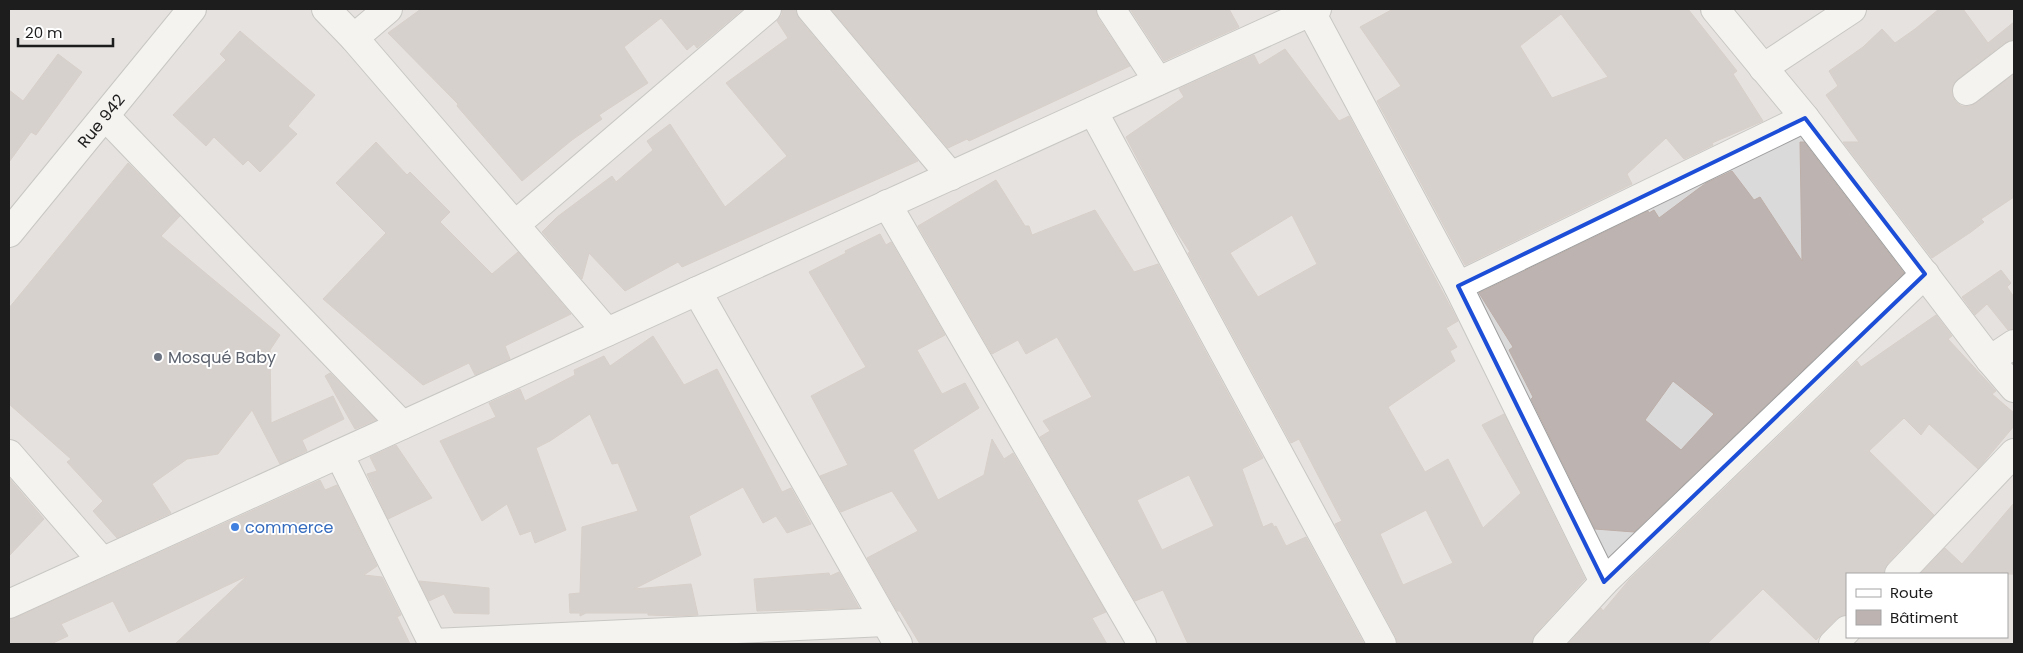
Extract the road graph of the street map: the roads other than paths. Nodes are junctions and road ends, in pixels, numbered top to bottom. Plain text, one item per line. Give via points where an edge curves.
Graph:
1 (192, 9) edge
2 (326, 9) edge
3 (388, 9) edge
4 (767, 9) edge
5 (812, 9) edge
6 (1111, 9) edge
7 (1715, 9) edge
8 (1852, 9) edge
9 (1314, 10) edge
10 (354, 38) junction
11 (2014, 55) edge
12 (1763, 68) junction
13 (1158, 81) junction
14 (1967, 90) dead end
15 (1093, 111) junction
16 (105, 116) junction
17 (1805, 118) junction
18 (951, 176) junction
19 (887, 204) junction
20 (516, 224) junction
21 (10, 229) edge
22 (1925, 274) junction
23 (1458, 286) junction
24 (697, 291) junction
25 (607, 332) junction
26 (2014, 344) edge
27 (1990, 360) junction
28 (2014, 388) edge
29 (402, 425) junction
30 (2014, 452) edge
31 (9, 454) edge
32 (339, 454) junction
33 (102, 562) junction
34 (1900, 573) edge
35 (1604, 582) junction
36 (9, 604) edge
37 (1846, 631) edge
38 (892, 633) edge
39 (433, 644) edge
40 (1142, 644) edge
41 (1382, 644) edge
42 (1548, 644) edge
43 (1833, 644) edge

1 - 16 street, Rue 942
2 - 10 street
3 - 10 street
4 - 20 street
5 - 18 street
6 - 13 street
7 - 12 street
8 - 12 street
9 - 13 street
9 - 23 street
10 - 20 street
11 - 14 street
12 - 17 street
13 - 15 street
15 - 18 street
15 - 41 street
16 - 21 street, Rue 942
16 - 29 street
17 - 22 street
17 - 23 street
18 - 19 street
19 - 24 street
19 - 40 street
20 - 25 street
22 - 27 street
22 - 35 street
23 - 35 street
24 - 25 street
24 - 38 street
25 - 29 street
26 - 27 street
27 - 28 street
29 - 32 street
30 - 34 street
31 - 33 street
32 - 33 street
32 - 39 street
33 - 36 street
35 - 42 street
37 - 43 street
38 - 39 street

